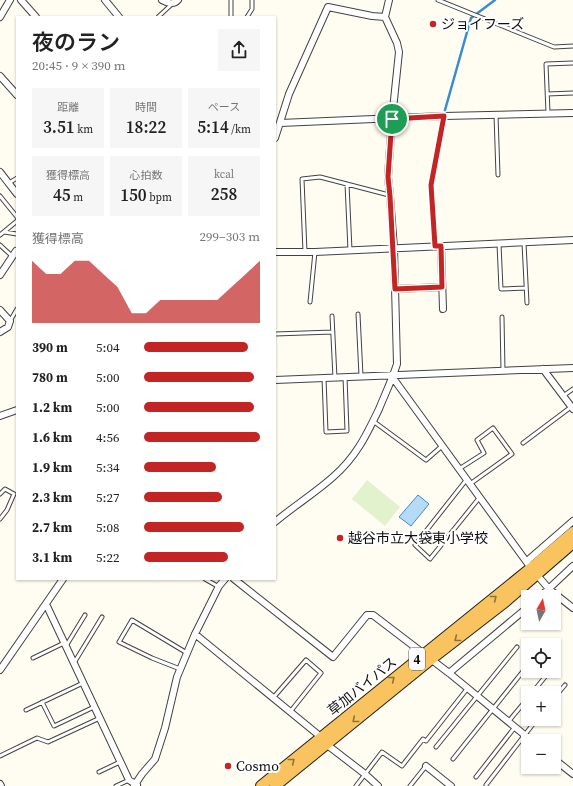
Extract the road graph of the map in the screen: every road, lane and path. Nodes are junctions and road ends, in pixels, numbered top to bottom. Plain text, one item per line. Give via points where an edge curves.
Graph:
1 (10, 0) edge
2 (21, 0) edge
3 (105, 0) edge
4 (162, 0) edge
5 (178, 0) edge
6 (230, 0) edge
7 (252, 0) edge
8 (389, 0) edge
9 (438, 0) edge
10 (172, 4) junction
11 (35, 16) edge
12 (118, 16) edge
13 (159, 16) edge
14 (231, 16) edge
15 (248, 16) edge
16 (0, 17) edge
17 (385, 17) junction
18 (573, 46) edge
19 (573, 63) edge
20 (0, 76) edge
21 (573, 93) edge
22 (16, 94) edge
23 (547, 94) junction
24 (548, 113) junction
25 (573, 113) edge
26 (496, 114) junction
27 (444, 116) junction
28 (392, 119) junction
29 (280, 123) junction
30 (276, 135) edge
31 (0, 172) edge
32 (498, 175) dead end
33 (16, 179) edge
34 (9, 183) junction
35 (347, 184) junction
36 (16, 193) edge
37 (0, 196) edge
38 (390, 196) junction
39 (16, 216) edge
40 (16, 222) edge
41 (4, 232) junction
42 (16, 234) edge
43 (0, 235) edge
44 (573, 240) edge
45 (524, 243) junction
46 (499, 244) junction
47 (0, 245) edge
48 (438, 246) junction
49 (394, 248) junction
50 (350, 250) junction
51 (276, 252) edge
52 (305, 252) junction
53 (315, 252) junction
54 (15, 253) edge
55 (0, 275) edge
56 (442, 287) junction
57 (526, 288) junction
58 (395, 289) junction
59 (310, 302) dead end
60 (528, 303) dead end
61 (442, 309) dead end
62 (0, 310) edge
63 (16, 311) edge
64 (358, 314) dead end
65 (332, 316) dead end
66 (502, 317) dead end
67 (10, 321) junction
68 (0, 332) edge
69 (333, 332) junction
70 (276, 334) edge
71 (573, 368) edge
72 (543, 369) junction
73 (503, 371) junction
74 (362, 377) junction
75 (393, 377) junction
76 (324, 378) junction
77 (335, 378) junction
78 (345, 378) junction
79 (276, 380) edge
80 (573, 389) edge
81 (563, 396) junction
82 (572, 408) edge
83 (16, 410) edge
84 (0, 416) edge
85 (373, 422) junction
86 (523, 443) dead end
87 (442, 446) junction
88 (459, 469) junction
89 (468, 482) junction
90 (0, 494) edge
91 (480, 497) junction
92 (0, 519) edge
93 (276, 521) edge
94 (573, 521) edge
95 (573, 532) edge
96 (573, 543) edge
97 (573, 566) edge
98 (532, 568) junction
99 (62, 580) edge
100 (207, 580) edge
101 (224, 580) edge
102 (235, 580) edge
103 (219, 587) junction
104 (549, 589) junction
105 (46, 604) junction
106 (573, 608) edge
107 (521, 613) edge
108 (85, 615) dead end
109 (102, 617) dead end
110 (195, 634) junction
111 (65, 645) junction
112 (517, 646) dead end
113 (187, 653) junction
114 (427, 657) junction
115 (33, 658) dead end
116 (74, 663) junction
117 (180, 669) junction
118 (0, 670) edge
119 (449, 673) junction
120 (521, 674) edge
121 (544, 678) edge
122 (83, 683) junction
123 (565, 685) dead end
124 (538, 686) edge
125 (468, 689) junction
126 (561, 690) edge
127 (476, 696) junction
128 (273, 698) junction
129 (42, 702) junction
130 (521, 706) edge
131 (94, 707) junction
132 (492, 709) junction
133 (26, 710) dead end
134 (290, 712) junction
135 (100, 718) junction
136 (508, 722) junction
137 (515, 727) junction
138 (524, 734) edge
139 (521, 740) edge
140 (324, 741) junction
141 (436, 747) dead end
142 (0, 756) edge
143 (453, 759) dead end
144 (120, 762) junction
145 (561, 765) edge
146 (426, 766) joint
147 (99, 772) dead end
148 (365, 774) junction
149 (573, 774) edge
150 (476, 777) dead end
151 (129, 780) junction
152 (486, 785) dead end
153 (116, 786) edge
154 (136, 786) edge
155 (261, 786) edge
156 (275, 786) edge
157 (356, 786) edge
158 (378, 786) edge
159 (410, 786) edge
160 (451, 786) edge

1 - 16 street
2 - 11 street
3 - 12 street
4 - 10 street
5 - 10 street
6 - 14 lane
7 - 15 lane via 252,9
8 - 17 street
9 - 18 lane via 554,47
10 - 13 lane
17 - 28 street via 399,52
17 - 29 street via 328,7 289,94
19 - 23 lane via 546,64
20 - 22 street
21 - 23 lane
23 - 24 lane
24 - 25 street
24 - 26 street
26 - 27 street
26 - 32 lane
27 - 28 street
27 - 48 lane via 431,185
28 - 29 street
28 - 38 street via 388,177
29 - 30 street
31 - 34 street
33 - 34 lane
34 - 36 street
35 - 38 lane
35 - 50 lane
35 - 52 lane via 320,177 302,179
37 - 39 lane
38 - 49 street
40 - 41 lane
41 - 42 lane
41 - 43 lane
44 - 45 street
45 - 46 street
45 - 57 lane
46 - 48 street
46 - 57 lane via 501,289
47 - 54 lane
48 - 49 street
48 - 56 street
49 - 50 street
49 - 58 street
50 - 53 street
51 - 52 street
52 - 53 street
53 - 59 lane
54 - 55 street
56 - 58 street
56 - 61 street
57 - 60 lane
58 - 75 street via 397,364
62 - 67 street
63 - 67 lane
64 - 74 lane
65 - 69 lane
66 - 73 lane
67 - 68 street
69 - 70 lane
69 - 77 lane
71 - 72 street
72 - 73 street
72 - 81 street
73 - 75 street
74 - 75 street
74 - 78 street
75 - 85 street
75 - 87 street
76 - 77 street
76 - 78 lane via 326,432 347,431
76 - 79 street
77 - 78 street
80 - 81 lane
81 - 82 street
82 - 86 lane
83 - 84 street
85 - 87 lane via 426,460
85 - 93 street via 355,454 344,466
87 - 88 street
88 - 89 street
88 - 89 lane via 484,453 477,440 493,428 512,454
89 - 91 street
89 - 91 lane via 415,545 430,559
90 - 92 lane via 5,489 14,494
91 - 98 street
94 - 98 street
95 - 98 highway, 草加バイパス / 4
96 - 98 highway, 草加バイパス / 4
97 - 104 street
98 - 104 street
98 - 114 highway, 草加バイパス / 4
99 - 105 street
100 - 103 lane
101 - 103 street
102 - 114 street via 333,657 367,615 373,615
103 - 110 street
104 - 106 street
105 - 111 street
105 - 118 street
107 - 119 street
108 - 111 lane
109 - 116 lane
110 - 113 street
110 - 128 street
111 - 115 lane
111 - 116 street
112 - 127 lane
113 - 117 street
113 - 117 lane via 132,620 119,642
114 - 119 street
114 - 140 highway, 草加バイパス / 4
116 - 122 street
117 - 154 street via 166,728 155,759
119 - 125 street
120 - 132 lane
121 - 124 lane
122 - 129 lane
122 - 131 street
123 - 126 lane
125 - 127 street
125 - 148 lane via 402,766 382,752
127 - 132 street
127 - 141 lane
128 - 134 street
128 - 134 lane via 306,660 321,673
129 - 131 lane via 54,726
129 - 133 lane
130 - 136 lane
131 - 135 street
132 - 136 street
132 - 143 lane
134 - 140 street
135 - 142 lane via 48,742 37,738
135 - 144 street
136 - 137 street
137 - 138 street
137 - 150 lane
139 - 152 lane
140 - 148 street
155 -> 140 highway, 草加バイパス / 4
140 - 156 highway, 草加バイパス / 4
144 - 147 lane
144 - 151 street
145 - 149 street
146 - 159 lane
146 - 160 street
148 - 157 lane
148 - 158 street
151 - 153 lane
151 - 154 street

